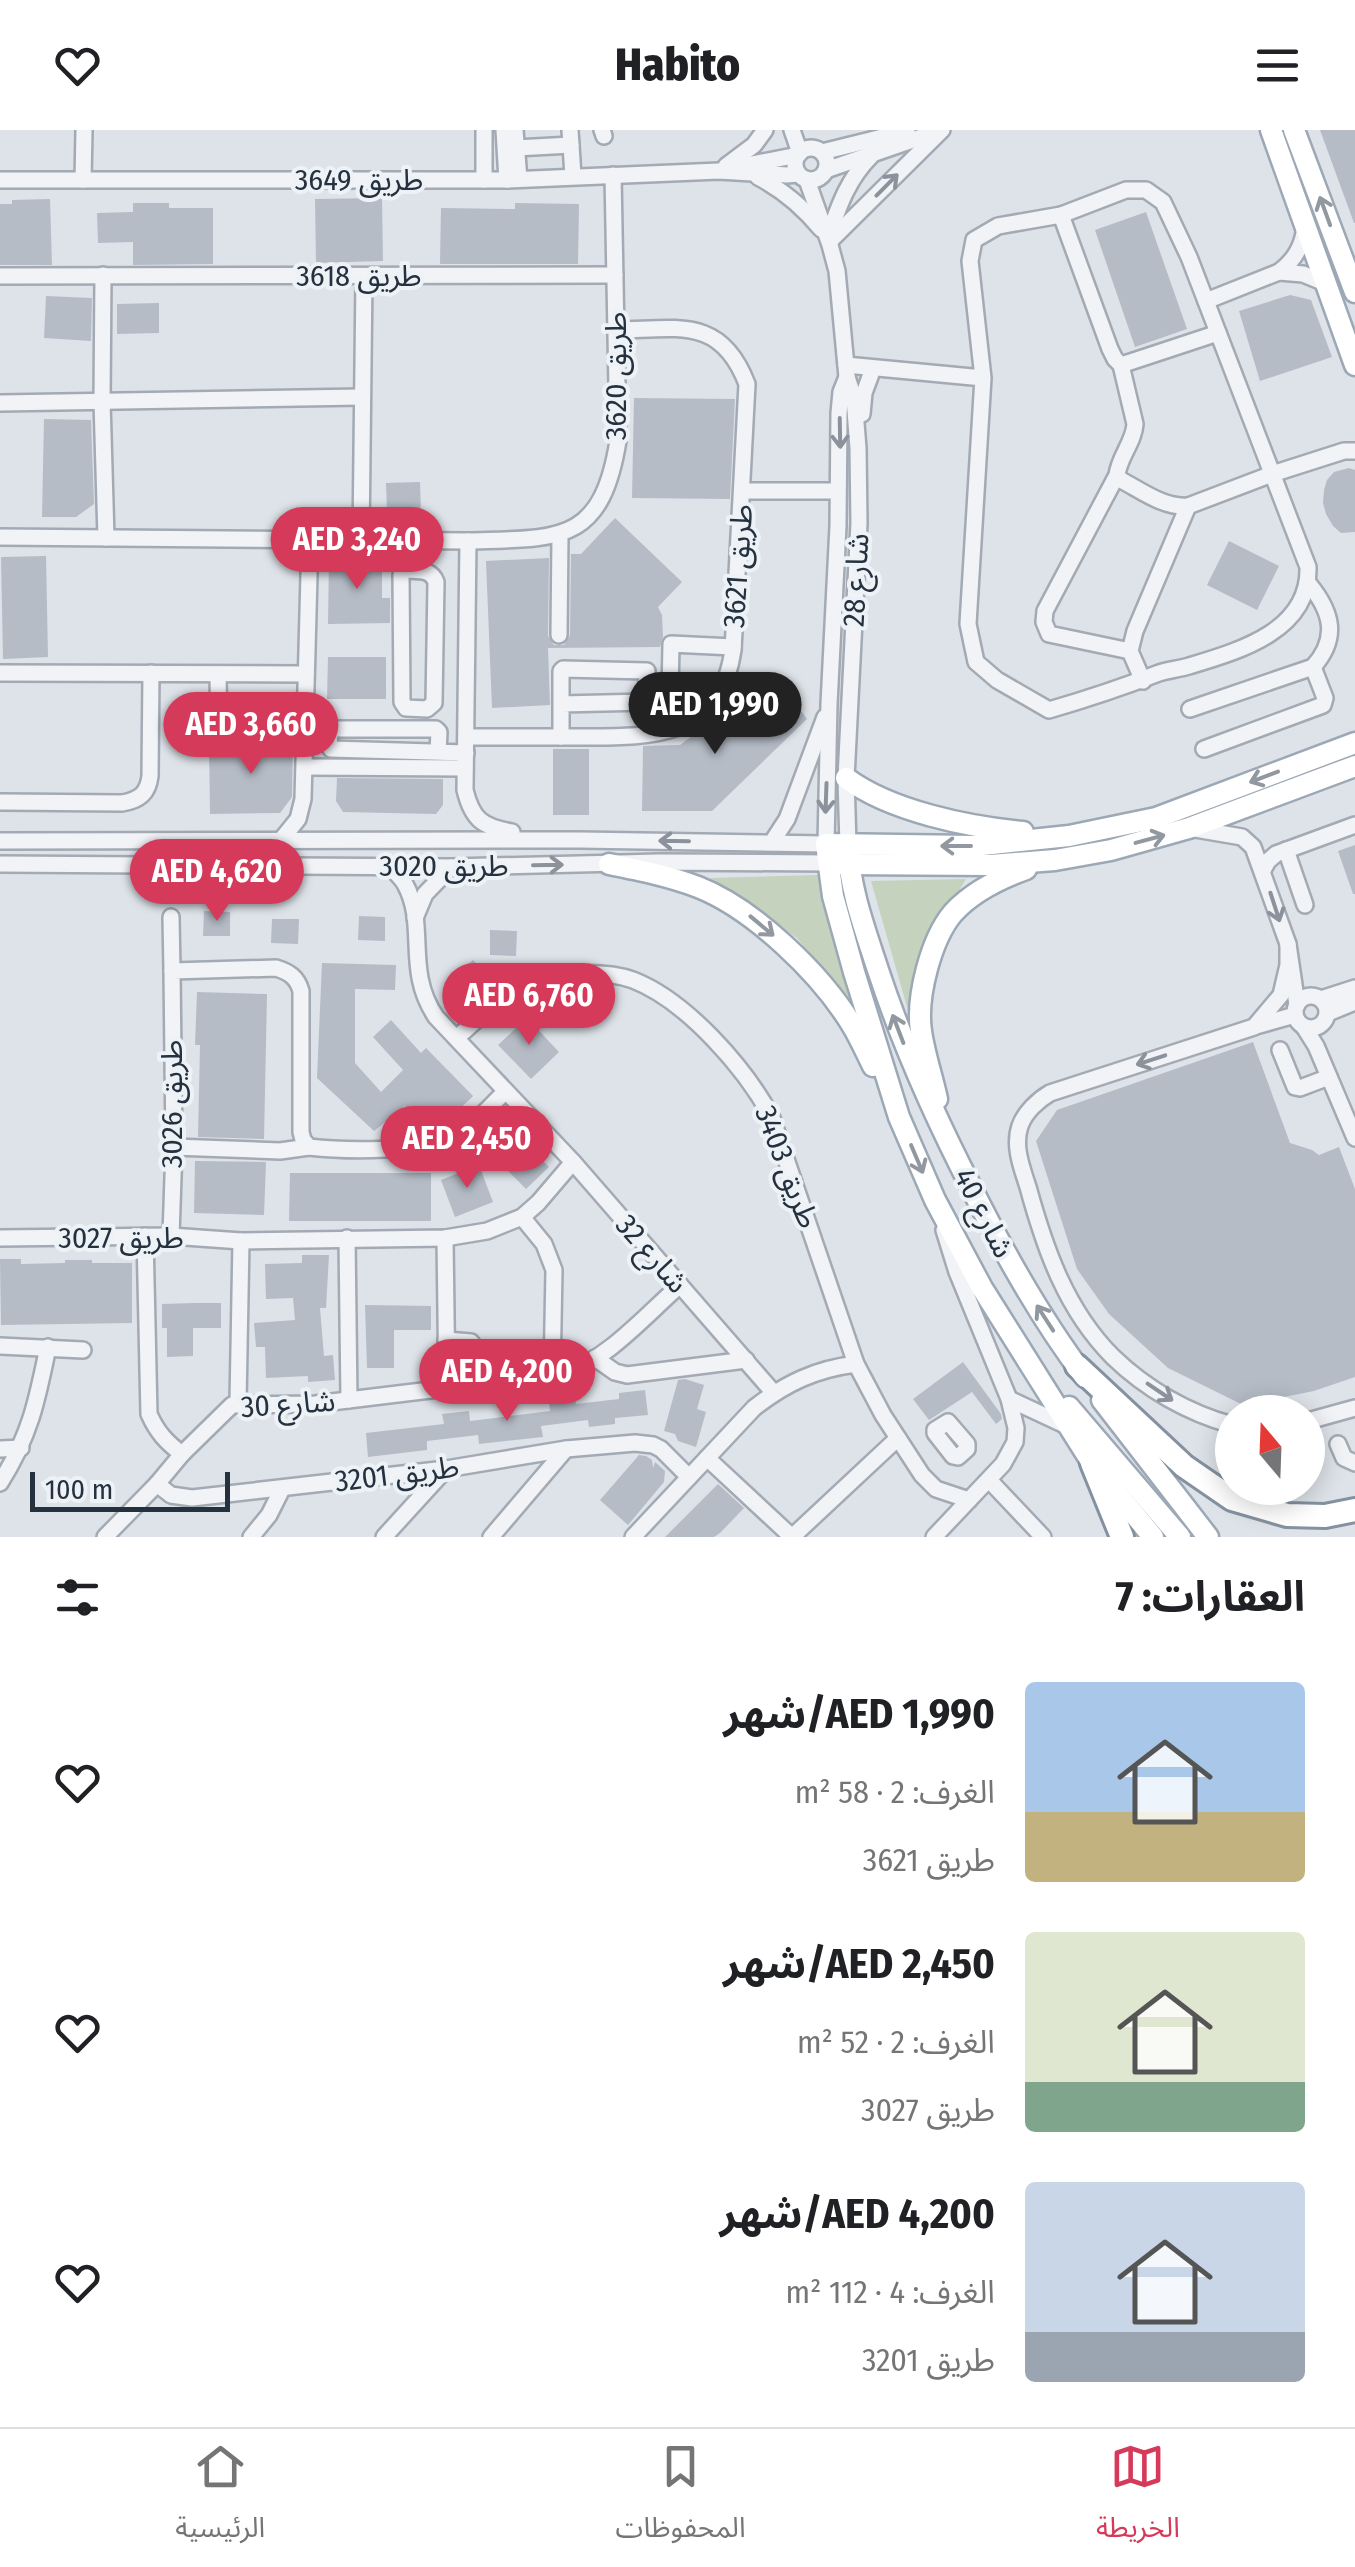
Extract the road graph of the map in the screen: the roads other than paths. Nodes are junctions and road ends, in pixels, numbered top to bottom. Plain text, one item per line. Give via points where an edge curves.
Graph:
1 (84, 130) edge
2 (484, 130) edge
3 (504, 130) edge
4 (515, 130) edge
5 (764, 130) edge
6 (792, 130) edge
7 (804, 130) edge
8 (942, 130) edge
9 (1271, 130) edge
10 (1294, 130) edge
11 (902, 131) edge
12 (570, 137) edge
13 (516, 148) junction
14 (808, 152) junction
15 (875, 152) junction
16 (718, 171) junction
17 (750, 173) junction
18 (612, 174) junction
19 (813, 175) junction
20 (573, 176) junction
21 (513, 179) junction
22 (0, 180) edge
23 (83, 180) junction
24 (484, 180) junction
25 (1061, 215) junction
26 (1305, 226) junction
27 (830, 238) junction
28 (1278, 272) junction
29 (614, 275) junction
30 (0, 276) edge
31 (103, 276) junction
32 (364, 277) junction
33 (1325, 283) junction
34 (1355, 292) edge
35 (1206, 301) junction
36 (618, 330) junction
37 (1218, 333) junction
38 (1121, 365) junction
39 (1355, 366) edge
40 (901, 369) junction
41 (847, 371) junction
42 (872, 374) junction
43 (983, 378) junction
44 (362, 398) junction
45 (102, 401) junction
46 (0, 403) edge
47 (1351, 447) edge
48 (858, 448) junction
49 (1272, 474) junction
50 (1118, 475) junction
51 (743, 491) junction
52 (836, 491) junction
53 (793, 492) junction
54 (1188, 506) junction
55 (858, 523) junction
56 (838, 526) junction
57 (560, 535) junction
58 (0, 537) edge
59 (106, 538) junction
60 (310, 538) junction
61 (361, 539) junction
62 (468, 540) junction
63 (1309, 584) junction
64 (559, 635) dead end
65 (734, 647) junction
66 (1130, 651) junction
67 (1313, 667) junction
68 (0, 673) edge
69 (151, 674) junction
70 (218, 674) junction
71 (306, 674) junction
72 (1143, 681) junction
73 (670, 695) dead end
74 (434, 703) junction
75 (468, 704) junction
76 (561, 704) junction
77 (829, 704) junction
78 (1190, 709) dead end
79 (219, 736) dead end
80 (561, 737) junction
81 (1355, 743) edge
82 (1204, 749) dead end
83 (438, 752) junction
84 (466, 753) junction
85 (1355, 766) edge
86 (304, 767) junction
87 (846, 778) junction
88 (0, 802) edge
89 (1355, 825) edge
90 (1189, 828) junction
91 (1069, 836) junction
92 (281, 840) junction
93 (580, 840) junction
94 (0, 841) edge
95 (772, 842) junction
96 (1286, 850) junction
97 (837, 854) junction
98 (1055, 860) junction
99 (0, 864) edge
100 (609, 864) junction
101 (389, 866) junction
102 (451, 867) junction
103 (1263, 870) junction
104 (1305, 904) dead end
105 (172, 917) dead end
106 (415, 918) junction
107 (1288, 944) junction
108 (172, 971) junction
109 (1355, 988) edge
110 (1355, 1002) edge
111 (1324, 1006) junction
112 (1299, 1015) junction
113 (1254, 1027) junction
114 (456, 1038) junction
115 (1280, 1050) dead end
116 (1196, 1054) dead end
117 (1329, 1077) junction
118 (505, 1092) junction
119 (900, 1117) junction
120 (1353, 1130) edge
121 (947, 1140) junction
122 (174, 1147) junction
123 (309, 1147) junction
124 (573, 1162) junction
125 (935, 1200) junction
126 (522, 1217) junction
127 (145, 1236) junction
128 (171, 1236) junction
129 (0, 1238) edge
130 (347, 1238) junction
131 (445, 1238) junction
132 (241, 1241) junction
133 (680, 1285) junction
134 (446, 1340) junction
135 (0, 1346) edge
136 (48, 1347) junction
137 (83, 1350) dead end
138 (595, 1358) junction
139 (746, 1360) junction
140 (856, 1364) junction
141 (1077, 1366) junction
142 (552, 1376) junction
143 (1040, 1377) junction
144 (468, 1387) junction
145 (447, 1390) junction
146 (773, 1392) junction
147 (1009, 1399) junction
148 (349, 1400) junction
149 (238, 1403) junction
150 (1355, 1408) edge
151 (1325, 1416) edge
152 (1215, 1420) edge
153 (1070, 1428) junction
154 (898, 1438) junction
155 (938, 1438) dead end
156 (1338, 1444) dead end
157 (21, 1448) junction
158 (0, 1449) edge
159 (566, 1450) junction
160 (182, 1454) junction
161 (707, 1458) junction
162 (912, 1460) junction
163 (1092, 1463) junction
164 (1355, 1463) edge
165 (446, 1469) junction
166 (689, 1477) junction
167 (990, 1481) junction
168 (0, 1484) edge
169 (157, 1484) junction
170 (282, 1489) junction
171 (969, 1500) junction
172 (1355, 1510) edge
173 (105, 1537) edge
174 (251, 1537) edge
175 (384, 1537) edge
176 (491, 1537) edge
177 (634, 1537) edge
178 (792, 1537) edge
179 (934, 1537) edge
180 (1043, 1537) edge
181 (1122, 1537) edge
182 (1153, 1537) edge
183 (1180, 1537) edge
184 (1208, 1537) edge

1 - 23 street
2 - 24 street
3 - 21 street
4 - 13 street
5 - 16 street
6 - 14 street
7 - 14 street
8 - 15 street
27 -> 8 street
9 - 26 main road
34 -> 10 main road
11 - 14 street, طريق 3649
12 - 13 street
12 - 20 street
13 - 21 street
14 - 16 street, طريق 3649
14 - 19 street via 795,168
14 - 19 street via 827,160
15 - 19 street
15 - 27 street via 845,191
16 - 17 street, طريق 3649
16 - 18 street, طريق 3649
17 - 19 street, طريق 3649
17 - 27 street via 776,186
18 - 20 street, طريق 3649
18 - 29 street, طريق 3620
19 - 27 street, شارع 28
20 - 21 street, طريق 3649
21 - 24 street, طريق 3649
22 - 23 street, طريق 3649
23 - 24 street, طريق 3649
25 - 35 street via 1126,190 1155,194
25 - 38 street
25 - 43 street via 998,226 974,240 970,261
26 - 28 street via 1298,252
26 - 33 main road
27 - 41 street, شارع 28
28 - 33 street
28 - 35 street
29 - 32 street, طريق 3618
29 - 36 street, طريق 3620
30 - 31 street, طريق 3618
31 - 32 street, طريق 3618
31 - 45 street
32 - 44 street
33 - 39 main road
35 - 37 street
36 - 51 street, طريق 3621 via 689,329 707,333 732,353 747,384
36 - 57 street, طريق 3620 via 614,467 588,519
37 - 38 street
37 - 49 street
38 - 50 street via 1134,432
40 - 41 street
40 - 42 street
40 - 43 street
41 - 42 street
41 - 48 street, شارع 28
41 -> 52 street, شارع 28
42 - 48 street
43 - 72 street via 968,624 976,662 1049,710
44 - 45 street
44 - 61 street
45 - 46 street
45 - 59 street
47 - 49 street
48 - 55 street, شارع 28
49 - 54 street
49 - 63 street
50 - 54 street via 1166,504
50 - 66 street via 1044,622 1049,634
51 - 53 street
51 - 65 street, طريق 3621
52 - 53 street
52 - 55 street
52 - 56 street, شارع 28
53 - 56 street via 823,505
54 - 66 street
55 - 87 street, شارع 28
56 - 77 street, شارع 28
57 - 62 street
57 - 64 street
58 - 59 street
59 - 60 street
60 - 61 street
60 - 71 street
61 - 62 street
62 - 75 street
63 - 67 street via 1328,611 1330,628
63 - 72 street via 1283,626 1256,643
65 - 73 street via 671,644
65 - 80 street, طريق 3621 via 726,684 700,716 680,728 630,737
66 - 72 street
67 - 78 street
67 - 82 street via 1324,704
68 - 69 street
69 - 70 street
69 - 88 street via 150,776 143,796 122,802
70 - 71 street
70 - 79 street
71 - 86 street
74 - 74 street via 436,582 429,571 404,570 402,702 426,709
74 - 75 street
75 - 84 street
76 - 76 street via 563,668 647,671 644,702
76 - 80 street
77 - 95 street via 787,819
77 -> 97 street, شارع 28
80 - 84 street, طريق 3621
81 -> 91 main road via 1156,818
83 - 83 street via 331,749 330,731 436,729
83 - 84 street
84 - 86 street
84 - 93 street via 465,790 479,820 493,829
85 - 90 main road
86 - 92 street via 298,819
87 - 91 main road via 925,814
87 - 97 street, شارع 28
89 - 96 street
98 -> 90 main road
90 - 103 street via 1242,837
91 -> 97 main road
92 - 93 street, طريق 3020
92 - 94 street, طريق 3020
95 -> 93 street, طريق 3020
95 - 97 street, طريق 3020
96 - 103 street
96 - 104 street
97 - 98 main road via 991,865
97 - 100 street, طريق 3020
97 - 119 main road, شارع 40 via 832,896
121 -> 97 main road, شارع 40 via 891,1010
98 - 121 main road via 988,886 953,913 930,954 920,1029
99 - 101 street, طريق 3020
102 -> 100 street, طريق 3020
100 -> 119 main road via 701,888 775,938 852,1023
101 - 102 street, طريق 3020
101 - 106 street via 405,884
102 - 106 street
103 -> 107 street
105 - 108 street, طريق 3026
106 - 114 street, شارع 32 via 421,988
107 - 112 street
107 - 113 street via 1283,991
108 - 122 street, طريق 3026
108 - 123 street via 276,968 294,977 301,991 301,1132
109 - 111 street
110 - 111 street
111 - 112 street via 1308,996
111 - 112 street via 1324,1023 1315,1028
112 - 113 street
112 - 117 street
113 - 116 street
113 -> 152 street via 1050,1093 1020,1126 1017,1148 1055,1272 1085,1325 1163,1396
114 - 118 street, شارع 32
114 - 140 street, طريق 3403 via 523,983 553,974 631,979 679,1007 740,1068 772,1118
115 - 117 street via 1296,1088
117 - 120 street
118 - 123 street via 446,1140 397,1148
118 - 124 street, شارع 32
119 -> 125 main road, شارع 40
141 -> 121 main road, شارع 40 via 1008,1261
122 - 123 street
122 - 128 street, طريق 3026
124 - 126 street, طريق 3027
124 - 133 street, شارع 32
125 - 143 main road, شارع 40
125 - 147 street
126 - 131 street, طريق 3027
126 - 142 street via 554,1270
127 - 128 street, طريق 3027
127 - 129 street, طريق 3027
127 - 160 street via 149,1414
128 - 132 street, طريق 3027
130 - 131 street, طريق 3027
130 - 132 street, طريق 3027
130 - 148 street
131 - 134 street
132 - 149 street
133 - 138 street, شارع 30
133 - 139 street, شارع 32
134 - 144 street via 473,1345
134 - 145 street
135 - 136 street
136 - 137 street
136 - 157 street
138 - 139 street via 627,1375
138 - 142 street, شارع 30
139 - 146 street, شارع 32
140 - 146 street via 829,1367
140 - 154 street
141 - 172 highway via 1184,1466 1232,1499 1287,1515
141 - 184 main road, شارع 40
142 - 144 street, شارع 30
143 - 153 main road, شارع 40
143 - 183 main road
144 - 145 street, شارع 30
145 - 148 street, شارع 30
146 - 161 street
147 - 153 street
147 - 167 street via 1015,1442
148 - 149 street, شارع 30
149 - 160 street, شارع 30
150 - 151 street
153 - 163 main road, شارع 40
154 - 162 street
154 - 178 street
155 - 162 street
156 - 164 street
157 - 158 street
157 - 168 street
159 - 165 street, طريق 3201
159 - 166 street, طريق 3201 via 644,1443
159 - 176 street
160 - 169 street, شارع 30
161 - 166 street
161 - 178 street
162 - 171 street via 936,1488
163 - 181 highway
163 - 182 main road, شارع 40
165 - 170 street, طريق 3201
165 - 175 street
166 - 177 street
167 - 171 street
167 - 180 street
169 - 170 street, طريق 3201 via 185,1498
169 - 173 street, شارع 30
170 - 174 street
171 - 179 street

